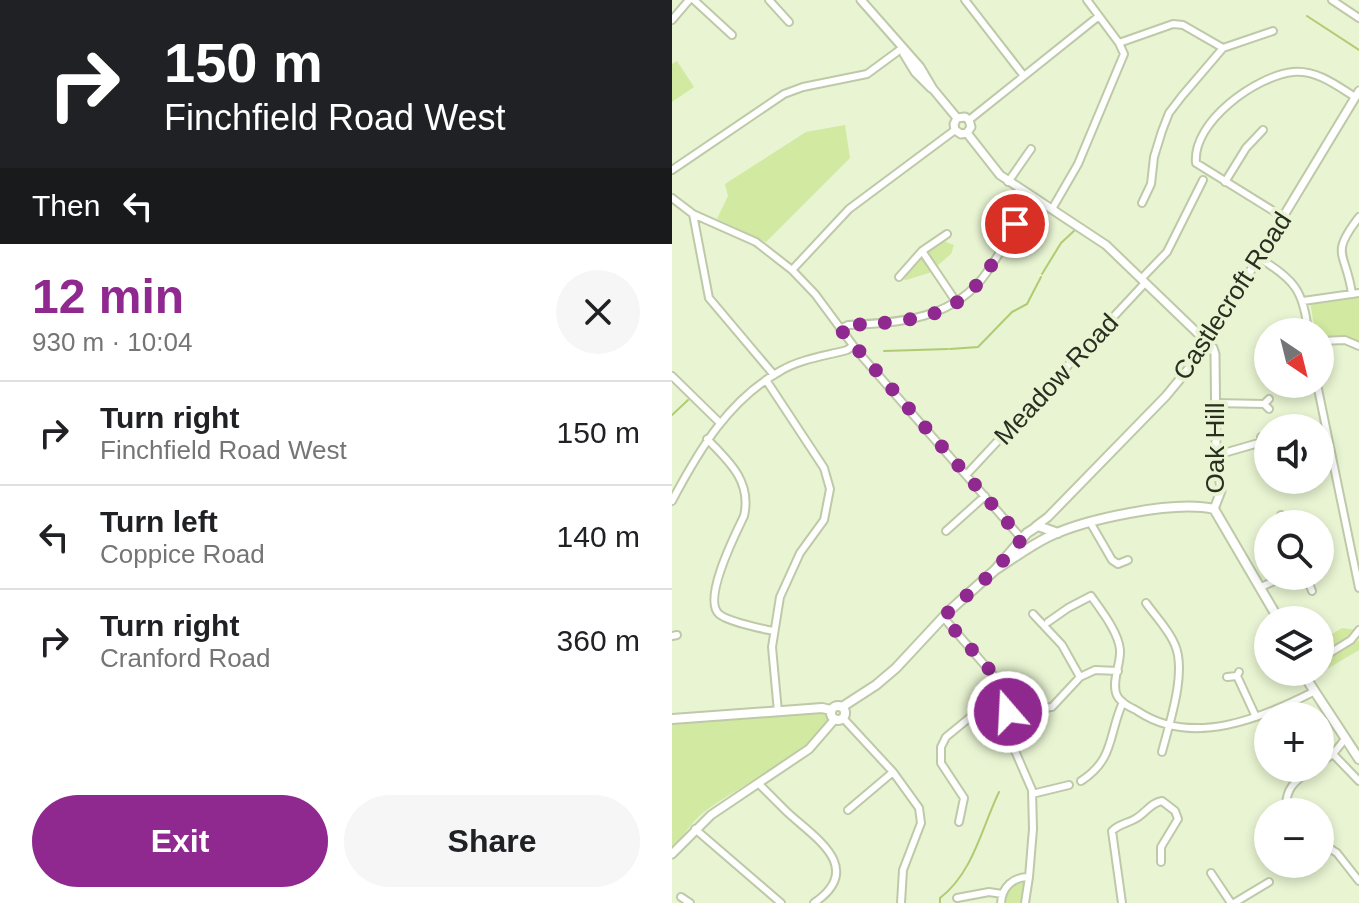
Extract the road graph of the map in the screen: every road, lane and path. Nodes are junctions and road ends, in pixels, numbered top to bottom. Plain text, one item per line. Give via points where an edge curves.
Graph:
1 (691, 0) edge
2 (769, 0) edge
3 (861, 0) edge
4 (965, 0) edge
5 (1087, 0) edge
6 (1332, 0) edge
7 (1099, 16) junction
8 (1359, 18) edge
9 (672, 20) edge
10 (789, 22) dead end
11 (1273, 31) dead end
12 (732, 35) dead end
13 (1119, 43) junction
14 (1223, 48) junction
15 (901, 49) junction
16 (1024, 76) junction
17 (1357, 94) edge
18 (957, 118) junction
19 (969, 120) junction
20 (955, 130) junction
21 (1263, 130) dead end
22 (967, 133) junction
23 (1031, 149) dead end
24 (672, 170) edge
25 (1203, 180) dead end
26 (1008, 182) junction
27 (1225, 182) junction
28 (672, 198) edge
29 (1037, 200) junction
30 (1142, 203) dead end
31 (1052, 209) junction
32 (693, 214) junction
33 (1283, 217) junction
34 (1359, 217) edge
35 (947, 234) dead end
36 (922, 251) junction
37 (1259, 258) junction
38 (792, 270) junction
39 (899, 277) dead end
40 (1143, 281) junction
41 (1355, 293) edge
42 (1303, 301) junction
43 (957, 303) junction
44 (1306, 318) edge
45 (840, 329) junction
46 (1334, 340) edge
47 (1207, 343) junction
48 (853, 346) junction
49 (1359, 346) edge
50 (774, 375) junction
51 (672, 376) edge
52 (766, 380) junction
53 (1320, 398) edge
54 (1214, 403) junction
55 (1267, 404) dead end
56 (720, 423) junction
57 (707, 439) junction
58 (1254, 443) edge
59 (1217, 455) junction
60 (967, 474) junction
61 (985, 496) junction
62 (672, 501) edge
63 (1214, 509) junction
64 (1048, 517) junction
65 (1090, 522) junction
66 (946, 531) dead end
67 (1046, 532) junction
68 (1025, 533) junction
69 (1032, 546) junction
70 (1356, 559) edge
71 (1128, 560) dead end
72 (995, 570) junction
73 (1254, 576) edge
74 (1359, 588) edge
75 (1147, 608) dead end
76 (1033, 614) dead end
77 (943, 617) junction
78 (1048, 622) dead end
79 (1359, 630) edge
80 (773, 631) junction
81 (1334, 650) edge
82 (1118, 671) junction
83 (1080, 677) junction
84 (1227, 677) dead end
85 (1310, 686) edge
86 (1313, 692) junction
87 (1123, 702) junction
88 (1290, 702) edge
89 (842, 707) junction
90 (1008, 708) junction
91 (831, 710) junction
92 (778, 712) junction
93 (1254, 712) edge
94 (1254, 718) edge
95 (672, 719) edge
96 (839, 719) junction
97 (1169, 725) junction
98 (1345, 739) junction
99 (1162, 752) dead end
100 (1334, 753) edge
101 (1334, 755) edge
102 (1359, 759) edge
103 (893, 772) junction
104 (1081, 781) dead end
105 (1359, 781) edge
106 (759, 784) junction
107 (1069, 785) dead end
108 (1032, 794) junction
109 (847, 809) dead end
110 (959, 822) dead end
111 (695, 829) junction
112 (1334, 851) edge
113 (672, 854) edge
114 (1161, 862) dead end
115 (1216, 875) dead end
116 (1029, 877) junction
117 (1359, 881) edge
118 (1269, 882) dead end
119 (1002, 894) junction
120 (681, 897) dead end
121 (957, 898) dead end
122 (690, 903) edge
123 (781, 903) edge
124 (814, 903) edge
125 (901, 903) edge
126 (1001, 903) edge
127 (1025, 903) edge
128 (1122, 903) edge
129 (1232, 903) edge

1 - 9 street
1 - 12 street
2 - 10 street
3 - 15 street
4 - 16 street
5 - 7 street
6 - 8 street
7 - 13 street
7 - 16 street
11 - 14 street
13 - 14 street via 1173,24
13 - 31 street via 1124,54 1120,69
14 - 30 street via 1169,113
15 - 18 street
15 - 24 street via 867,74 784,94
16 - 19 street
17 - 27 street via 1323,76 1293,72 1231,101 1196,149 1196,163
17 - 33 street, Castlecroft Road
18 - 19 street
18 - 20 street
19 - 22 street
20 - 22 street
20 - 38 street via 849,209
21 - 27 street
22 - 26 street
23 - 26 street
25 - 40 street, Meadow Road via 1167,252
26 - 29 street
27 - 33 street
28 - 32 street
29 - 31 street
29 - 43 street via 1015,224 986,274
31 - 40 street via 1106,245
32 - 38 street via 756,242
32 - 50 street via 709,298
33 - 37 street, Castlecroft Road
34 - 41 street via 1340,248
35 - 36 street
36 - 39 street
36 - 43 street
37 - 42 street via 1291,280
37 - 47 street, Castlecroft Road
38 - 45 street
40 - 47 street
40 - 60 street, Meadow Road
41 - 42 street
42 - 44 street
43 - 45 street via 902,320
45 - 48 street
46 - 49 street
47 - 54 street, Oak Hill via 1215,354
47 - 64 street, Castlecroft Road via 1166,396
48 - 50 street
48 - 60 street
50 - 52 street
51 - 56 street
52 - 56 street
52 - 80 street via 824,468 830,489 824,520 787,578
53 - 70 street
54 - 55 street
54 - 59 street, Oak Hill
56 - 57 street
57 - 62 street
57 - 80 street via 738,472 747,504 723,564 714,605 723,617
58 - 59 street
59 - 63 street, Oak Hill via 1221,491
60 - 61 street
61 - 66 street
61 - 68 street
63 - 65 main road via 1186,506
63 - 73 main road
64 - 67 street
64 - 68 street, Castlecroft Road
65 - 67 main road
65 - 71 street via 1112,560
67 - 68 main road
67 - 69 main road
68 - 69 main road via 1024,544
68 - 72 main road
69 - 72 main road
70 - 74 street
72 - 77 main road
75 - 97 street via 1179,656
76 - 83 street via 1062,645
77 - 89 main road via 896,668
77 - 90 street via 1008,692
78 - 82 street via 1091,596 1118,643
79 - 81 street
80 - 92 street
82 - 83 street via 1095,670
82 - 87 street via 1116,691
83 - 90 street via 1052,707
84 - 93 street via 1238,674
85 - 86 main road
86 - 88 street
86 - 98 main road
87 - 97 street
87 - 104 street via 1106,757
89 - 91 main road
89 - 96 main road via 845,712
90 - 108 street via 1009,737
90 - 110 street via 979,710 941,747 941,763 968,798
91 - 92 main road
91 - 96 main road
92 - 95 main road
94 - 97 street via 1221,726
96 - 103 street
96 - 106 street via 809,749
97 - 99 street
98 - 100 street
98 - 102 main road
101 - 105 street
103 - 109 street
103 - 125 street via 918,804 921,819 904,866
106 - 111 street
106 - 124 street via 818,837 833,858 833,882
107 - 108 street
108 - 116 street
111 - 113 street
111 - 123 street
112 - 117 street
114 - 128 street via 1161,847 1178,819 1162,801 1112,831
115 - 129 street
116 - 119 street via 1011,882
116 - 127 street
118 - 129 street via 1264,890
119 - 121 street
119 - 126 street
120 - 122 street

